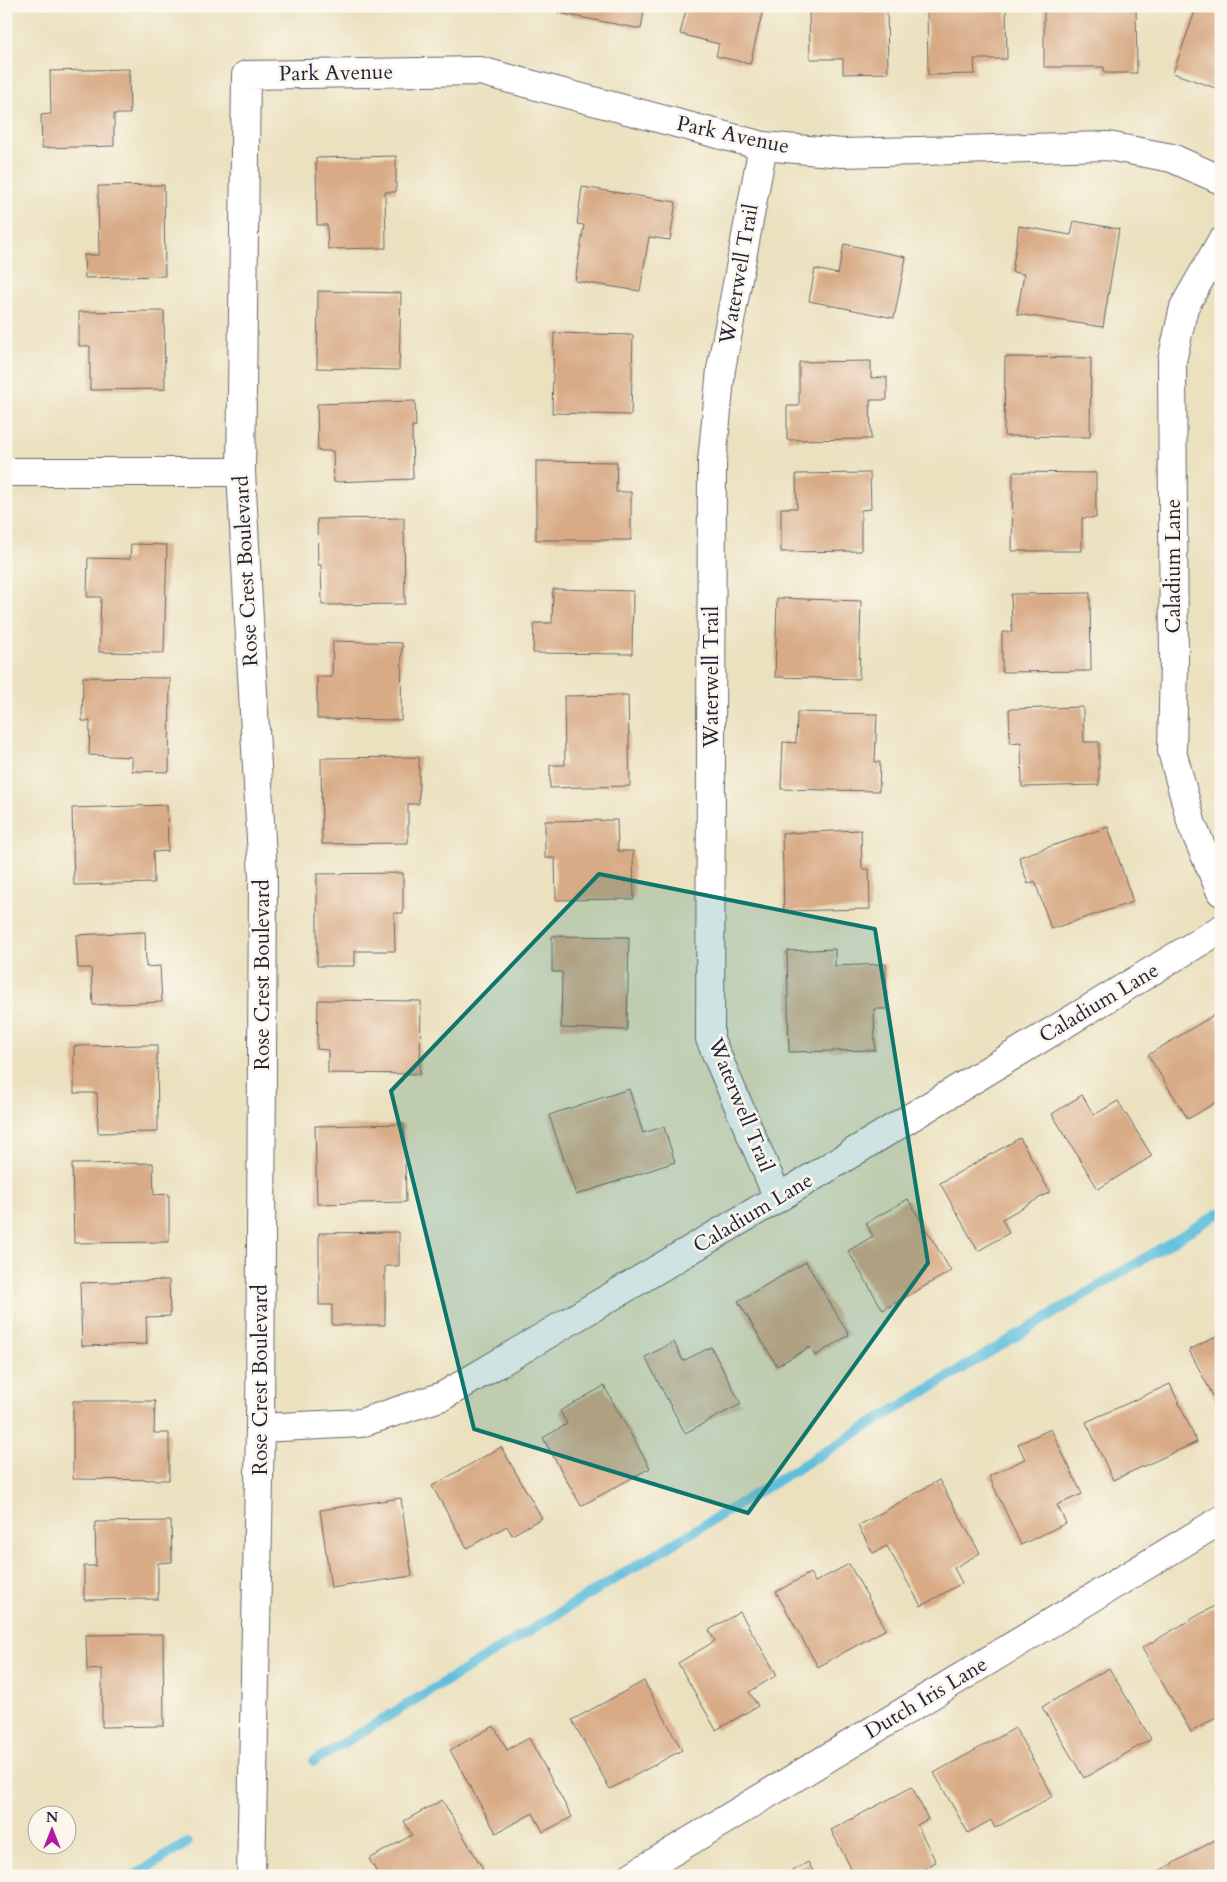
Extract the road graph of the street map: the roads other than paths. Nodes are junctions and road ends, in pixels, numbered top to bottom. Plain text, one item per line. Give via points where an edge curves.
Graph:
1 (246, 75) joint
2 (763, 146) junction
3 (1221, 180) edge
4 (1221, 242) edge
5 (6, 472) edge
6 (241, 472) junction
7 (1221, 892) edge
8 (1221, 929) edge
9 (778, 1198) junction
10 (260, 1428) junction
11 (1221, 1520) edge
12 (251, 1876) edge
13 (632, 1876) edge

1 - 2 street, Park Avenue via 480,71
1 - 6 street, Rose Crest Boulevard
2 - 3 street, Park Avenue via 842,153 1108,146 1172,158
2 - 9 street, Waterwell Trail via 721,369 712,462 710,1039
4 - 7 street, Caladium Lane via 1184,307 1172,361 1172,751 1192,825
5 - 6 street
6 - 10 street, Rose Crest Boulevard via 263,877
8 - 9 street, Caladium Lane
9 - 10 street, Caladium Lane via 443,1396 361,1423
10 - 12 street, Rose Crest Boulevard
11 - 13 street, Dutch Iris Lane

